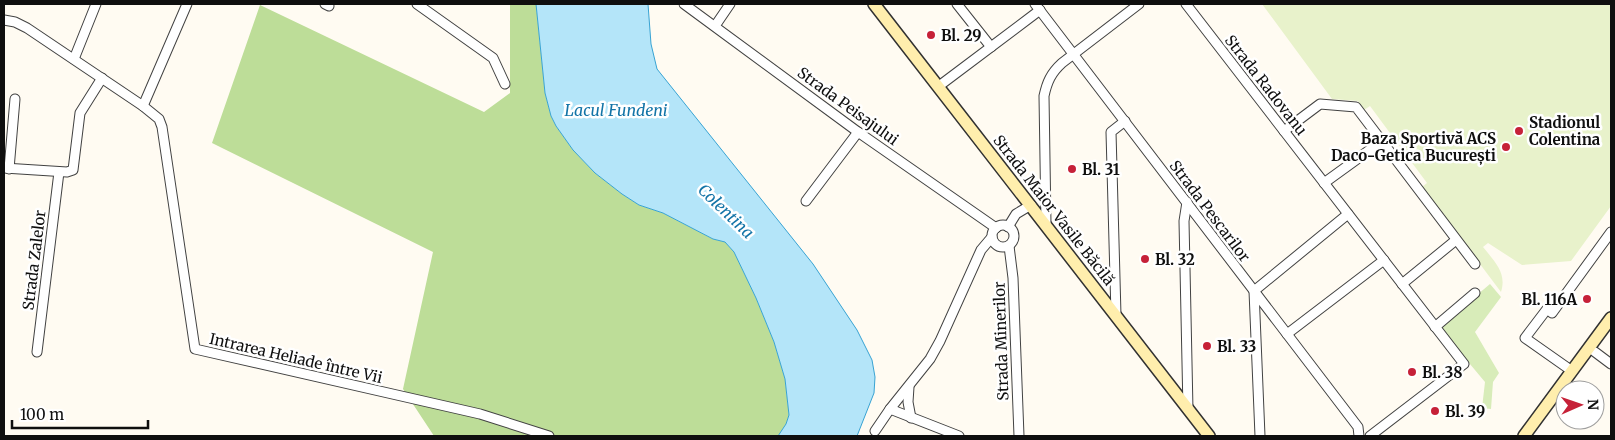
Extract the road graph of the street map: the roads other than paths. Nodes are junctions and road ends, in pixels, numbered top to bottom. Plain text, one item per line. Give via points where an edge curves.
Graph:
1 (96, 4) edge
2 (187, 4) edge
3 (417, 4) edge
4 (684, 4) edge
5 (730, 4) edge
6 (874, 4) edge
7 (957, 4) edge
8 (1139, 4) edge
9 (1186, 4) edge
10 (1038, 7) edge
11 (4, 20) edge
12 (715, 26) junction
13 (991, 47) junction
14 (1074, 54) junction
15 (74, 59) junction
16 (102, 78) junction
17 (505, 84) dead end
18 (939, 86) junction
19 (15, 98) dead end
20 (143, 106) junction
21 (1125, 121) junction
22 (1284, 131) junction
23 (858, 132) junction
24 (1382, 141) junction
25 (7, 169) edge
26 (59, 172) junction
27 (1324, 183) junction
28 (806, 201) dead end
29 (1187, 202) junction
30 (1031, 205) junction
31 (1348, 214) junction
32 (1046, 224) junction
33 (1008, 227) junction
34 (996, 228) junction
35 (1611, 232) edge
36 (992, 237) junction
37 (1456, 240) junction
38 (1009, 246) junction
39 (1384, 260) junction
40 (1475, 264) dead end
41 (1402, 284) junction
42 (1254, 291) junction
43 (1475, 293) dead end
44 (1116, 315) junction
45 (1611, 318) edge
46 (1435, 327) junction
47 (1611, 330) edge
48 (1287, 334) junction
49 (37, 352) dead end
50 (1595, 352) junction
51 (1611, 364) edge
52 (1572, 371) junction
53 (1574, 380) edge
54 (909, 386) junction
55 (1555, 406) edge
56 (890, 409) junction
57 (1188, 410) junction
58 (911, 418) junction
59 (875, 431) dead end
60 (549, 436) edge
61 (959, 436) edge
62 (1018, 436) edge
63 (1209, 436) edge
64 (1260, 436) edge
65 (1360, 436) edge
66 (1370, 436) edge
67 (1524, 436) edge
68 (1533, 436) edge

1 - 15 street
2 - 20 street
3 - 17 street via 486,51 493,58
4 - 12 street, Strada Peisajului
5 - 12 street
6 - 18 street, Strada Maior Vasile Băcilă
7 - 13 street
8 - 14 street
9 - 22 street, Strada Radovanu
10 - 13 street
10 - 14 street, Strada Pescarilor
11 - 15 street via 22,25
12 - 23 street, Strada Peisajului
13 - 18 street
14 - 21 street, Strada Pescarilor
14 - 32 street via 1052,72 1044,96
15 - 16 street
16 - 20 street
16 - 26 street via 80,113 73,170
18 - 30 street, Strada Maior Vasile Băcilă
19 - 25 street
20 - 60 street, Intrarea Heliade între Vii via 159,119 162,127 195,349 480,414
21 - 29 street, Strada Pescarilor
21 - 44 street via 1111,132
22 - 24 street via 1320,104 1327,104 1356,107
22 - 27 street, Strada Radovanu
23 - 28 street
23 - 34 street, Strada Peisajului
24 - 27 street
24 - 37 street
25 - 26 street
26 - 49 street, Strada Zalelor
27 - 31 street, Strada Radovanu
29 - 42 street, Strada Pescarilor
29 - 57 street via 1184,221
30 - 32 street, Strada Maior Vasile Băcilă
30 - 33 street via 1016,214
31 - 39 street, Strada Radovanu
31 - 42 street
32 - 44 street, Strada Maior Vasile Băcilă
33 - 34 street
33 - 38 street via 1014,236
34 - 36 street
35 - 52 street via 1552,313 1547,309 1525,338
36 - 38 street via 998,246
36 - 54 street via 980,250 936,349
37 - 40 street
37 - 41 street
38 - 62 street, Strada Minerilor
39 - 41 street, Strada Radovanu
39 - 48 street
41 - 46 street, Strada Radovanu
42 - 48 street, Strada Pescarilor
42 - 64 street
43 - 46 street
44 - 57 street, Strada Maior Vasile Băcilă
45 - 52 street
46 - 66 street, Strada Radovanu via 1464,364
47 - 50 street
48 - 65 street, Strada Pescarilor via 1358,427
50 - 51 street
50 - 53 street
52 - 67 street
54 - 56 street
54 - 58 street
55 - 68 street
56 - 58 street
56 - 59 street
57 - 63 street, Strada Maior Vasile Băcilă
58 - 61 street

